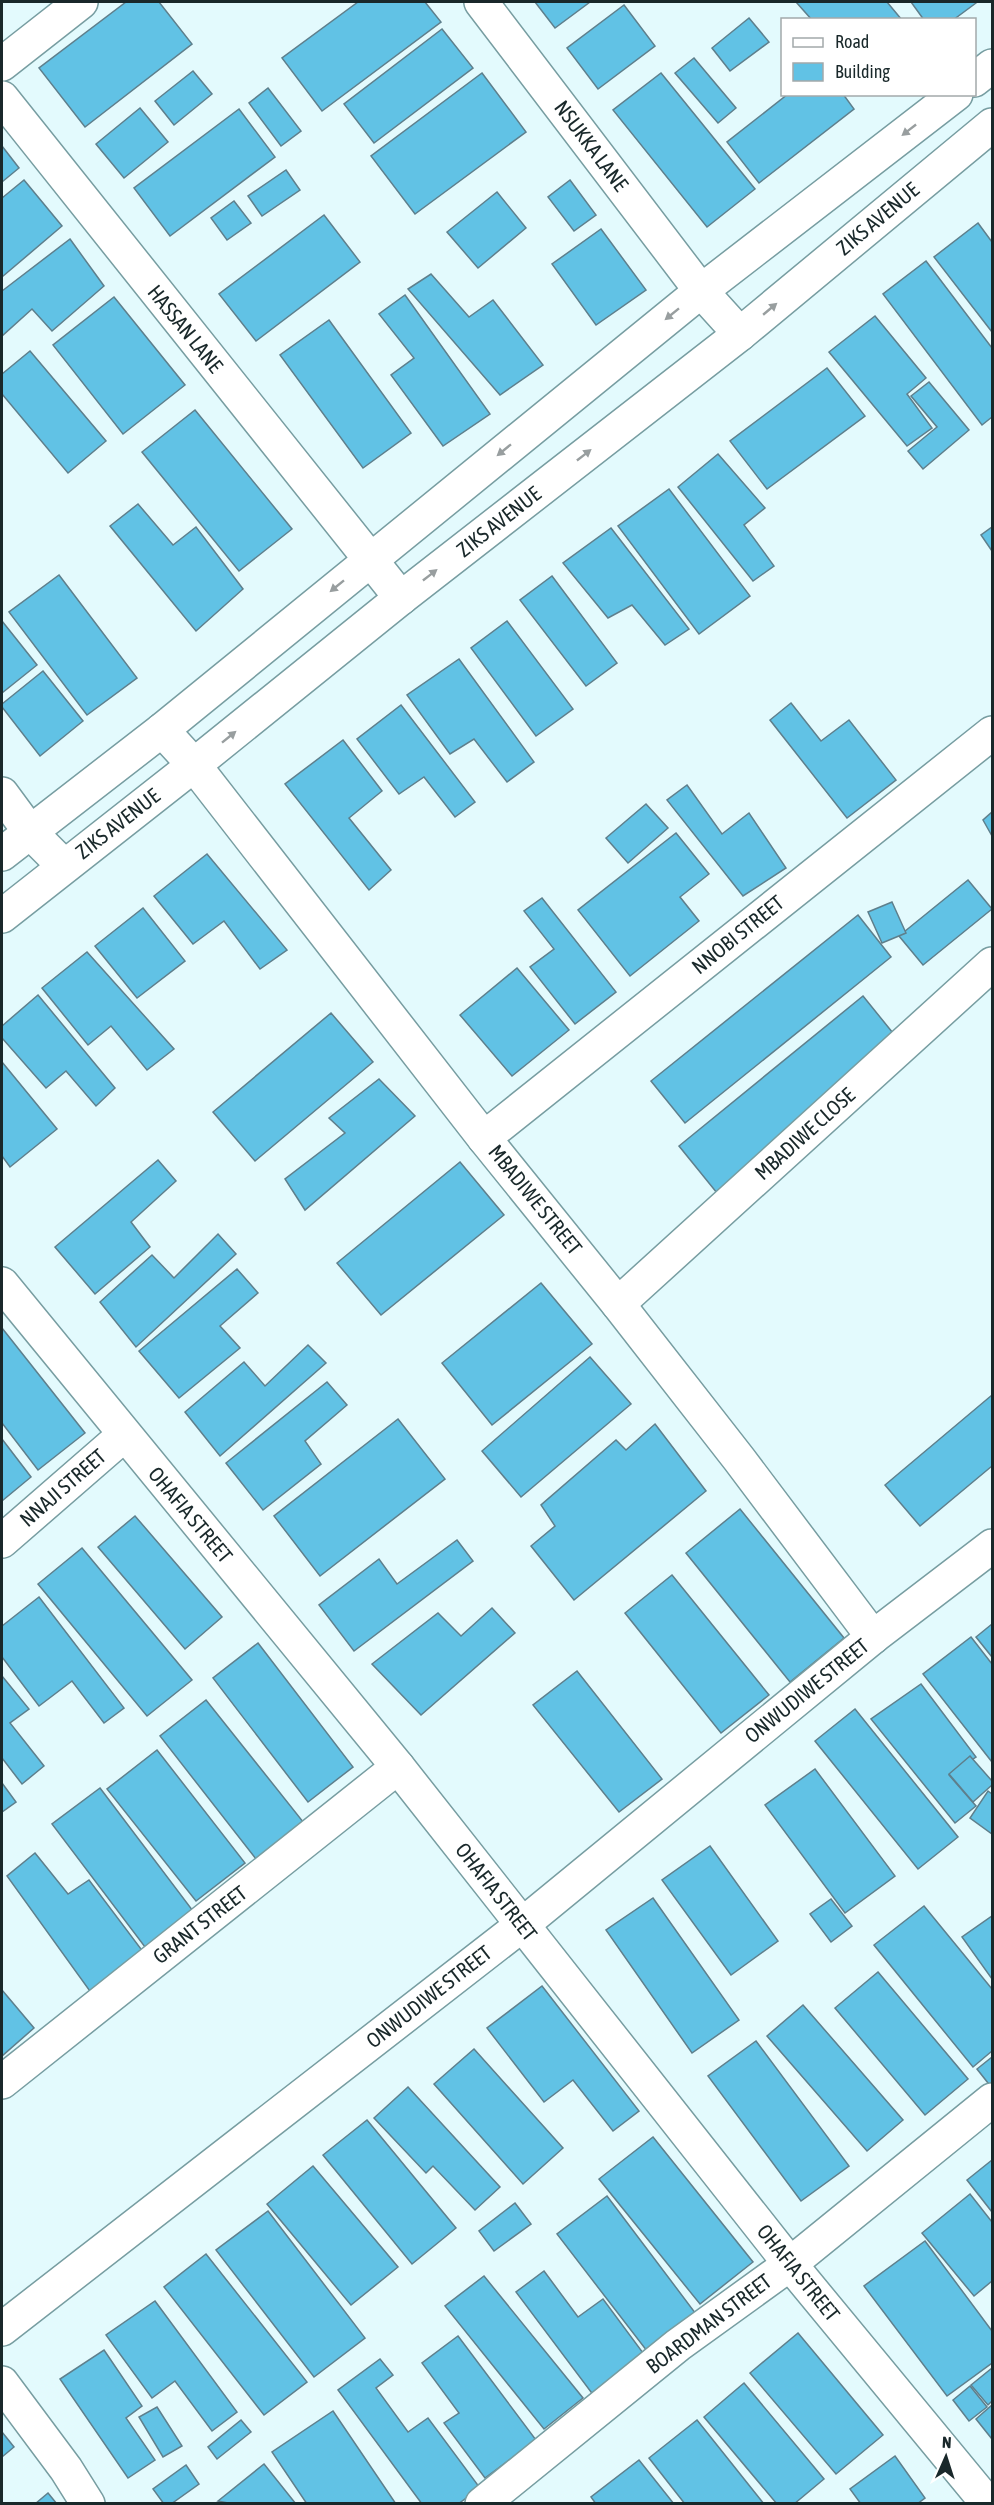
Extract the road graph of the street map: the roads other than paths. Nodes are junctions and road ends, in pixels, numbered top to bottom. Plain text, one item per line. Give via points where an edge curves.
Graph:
1 (81, 2) edge
2 (481, 2) edge
3 (2, 64) edge
4 (993, 66) edge
5 (976, 79) edge
6 (953, 96) edge
7 (2, 98) edge
8 (993, 125) edge
9 (701, 291) junction
10 (740, 334) junction
11 (368, 560) junction
12 (401, 598) junction
13 (162, 730) junction
14 (993, 733) edge
15 (194, 765) junction
16 (2, 794) edge
17 (30, 832) junction
18 (2, 854) edge
19 (64, 866) junction
20 (2, 916) edge
21 (993, 964) edge
22 (484, 1138) junction
23 (2, 1284) edge
24 (618, 1304) junction
25 (124, 1435) junction
26 (2, 1541) edge
27 (993, 1546) edge
28 (873, 1637) junction
29 (398, 1767) junction
30 (522, 1925) junction
31 (2, 2082) edge
32 (993, 2100) edge
33 (790, 2264) junction
34 (2, 2329) edge
35 (2, 2383) edge
36 (88, 2504) edge
37 (482, 2504) edge
38 (988, 2504) edge

1 - 3 street
2 - 9 street, NSUKKA LANE
4 - 5 street
6 -> 9 street
7 - 11 street, HASSAN LANE
10 -> 8 street, ZIKS AVENUE
9 - 10 street, NSUKKA LANE
9 -> 11 street
12 -> 10 street, ZIKS AVENUE
11 - 12 street, HASSAN LANE
11 -> 13 street
15 -> 12 street, ZIKS AVENUE
13 - 15 street, MBADIWE STREET
13 - 17 street
14 - 22 street, NNOBI STREET
15 - 19 street, ZIKS AVENUE
15 - 22 street, MBADIWE STREET
16 - 17 street
17 - 18 street
17 - 19 street
19 - 20 street, ZIKS AVENUE
21 - 24 street, MBADIWE CLOSE
22 - 24 street, MBADIWE STREET
23 - 25 street, OHAFIA STREET
24 - 28 street, MBADIWE STREET
25 - 26 street, NNAJI STREET
25 - 29 street, OHAFIA STREET
27 - 28 street, ONWUDIWE STREET
28 - 30 street, ONWUDIWE STREET
29 - 30 street, OHAFIA STREET
29 - 31 street, GRANT STREET
30 - 33 street, OHAFIA STREET
30 - 34 street, ONWUDIWE STREET
32 - 33 street, BOARDMAN STREET
33 - 37 street, BOARDMAN STREET via 678,2345
33 - 38 street, OHAFIA STREET
35 - 36 street

